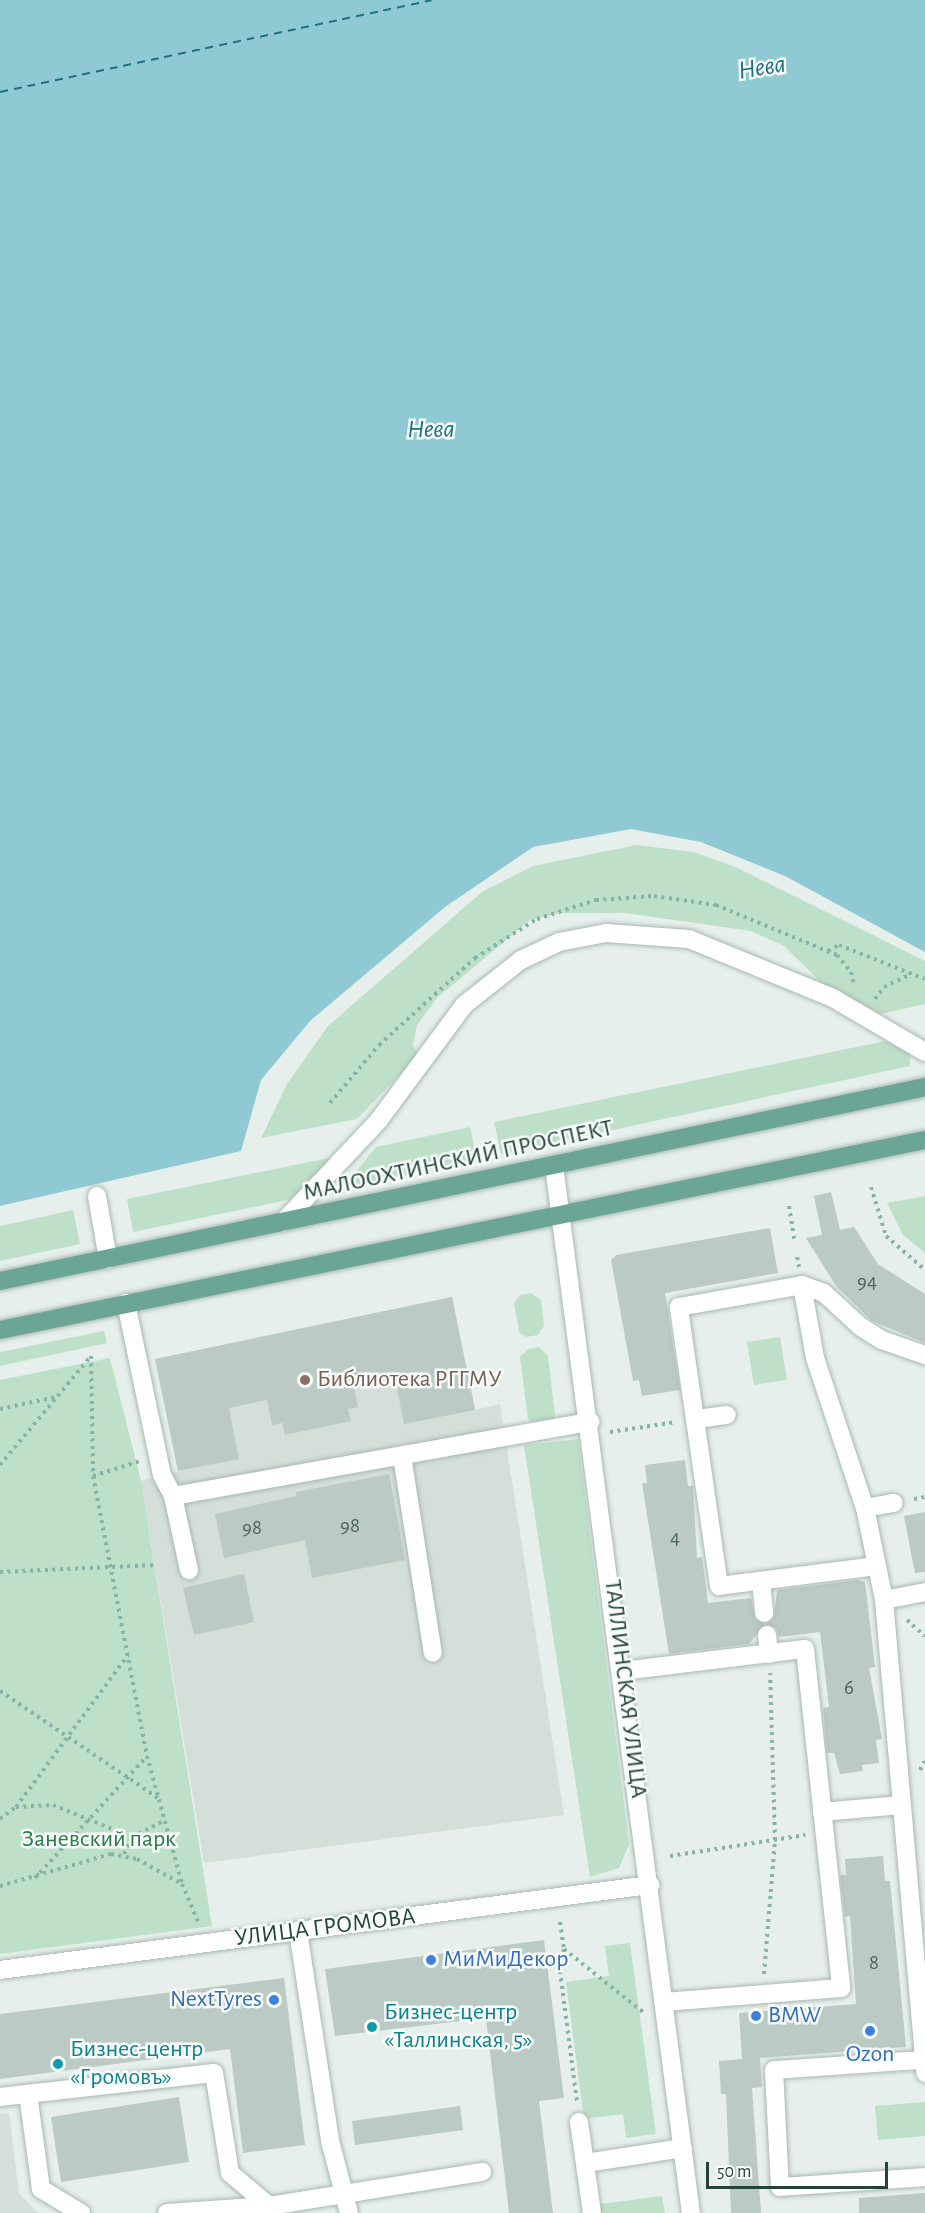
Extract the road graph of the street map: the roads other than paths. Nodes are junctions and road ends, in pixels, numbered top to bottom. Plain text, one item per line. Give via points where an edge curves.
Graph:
1 (925, 1052) edge
2 (925, 1087) edge
3 (925, 1140) edge
4 (554, 1166) junction
5 (97, 1196) dead end
6 (564, 1217) junction
7 (283, 1222) junction
8 (108, 1258) junction
9 (0, 1281) edge
10 (802, 1285) junction
11 (126, 1303) junction
12 (0, 1330) edge
13 (925, 1355) edge
14 (727, 1415) dead end
15 (698, 1419) junction
16 (591, 1428) junction
17 (402, 1456) junction
18 (173, 1496) junction
19 (894, 1503) dead end
20 (865, 1508) junction
21 (878, 1566) junction
22 (189, 1570) dead end
23 (761, 1582) junction
24 (925, 1592) edge
25 (884, 1600) junction
26 (764, 1613) dead end
27 (767, 1635) dead end
28 (433, 1653) dead end
29 (769, 1654) junction
30 (622, 1671) junction
31 (901, 1805) junction
32 (822, 1812) junction
33 (650, 1885) junction
34 (298, 1931) junction
35 (0, 1970) edge
36 (664, 2002) junction
37 (923, 2066) edge
38 (28, 2094) junction
39 (0, 2097) edge
40 (579, 2122) road end
41 (683, 2148) junction
42 (586, 2163) junction
43 (482, 2172) dead end
44 (925, 2177) edge
45 (344, 2193) junction
46 (269, 2206) junction
47 (81, 2213) edge
48 (167, 2213) edge
49 (349, 2213) edge
50 (592, 2213) edge
51 (691, 2213) edge

1 - 7 street via 858,1012 772,970 689,939 606,933 558,942 521,960 464,1005 379,1120
2 - 4 main road, МАЛООХТИНСКИЙ ПРОСПЕКТ
3 - 6 main road
4 - 6 street, ТАЛЛИНСКАЯ УЛИЦА
4 - 7 main road, МАЛООХТИНСКИЙ ПРОСПЕКТ
5 - 8 street
6 - 11 main road
6 - 16 street, ТАЛЛИНСКАЯ УЛИЦА
7 - 8 main road, МАЛООХТИНСКИЙ ПРОСПЕКТ
8 - 9 main road, МАЛООХТИНСКИЙ ПРОСПЕКТ
10 - 13 street via 824,1293 861,1328 882,1340
10 - 15 street via 679,1307
10 - 20 street via 815,1358
11 - 12 main road
11 - 18 street via 158,1455
14 - 15 street
15 - 23 street via 719,1586
16 - 17 street
16 - 30 street, ТАЛЛИНСКАЯ УЛИЦА
17 - 18 street
17 - 28 street
18 - 22 street
19 - 20 street
20 - 21 street
21 - 23 street
21 - 25 street
23 - 26 street
24 - 25 street
25 - 31 street
27 - 29 street
29 - 30 street
29 - 32 street via 805,1649
30 - 33 street, ТАЛЛИНСКАЯ УЛИЦА
31 - 32 street
31 - 37 street
32 - 36 street via 841,1988
33 - 34 street, УЛИЦА ГРОМОВА
33 - 36 street, ТАЛЛИНСКАЯ УЛИЦА
34 - 35 street, УЛИЦА ГРОМОВА
34 - 45 street via 332,2087
36 - 41 street, ТАЛЛИНСКАЯ УЛИЦА
37 - 44 street via 774,2070 780,2187
38 - 39 street
38 - 46 street via 214,2073 230,2174
38 - 47 street via 41,2189
40 - 42 street
41 - 42 street
41 - 51 street, ТАЛЛИНСКАЯ УЛИЦА
42 - 50 street
43 - 45 street
45 - 46 street
45 - 49 street
46 - 48 street

